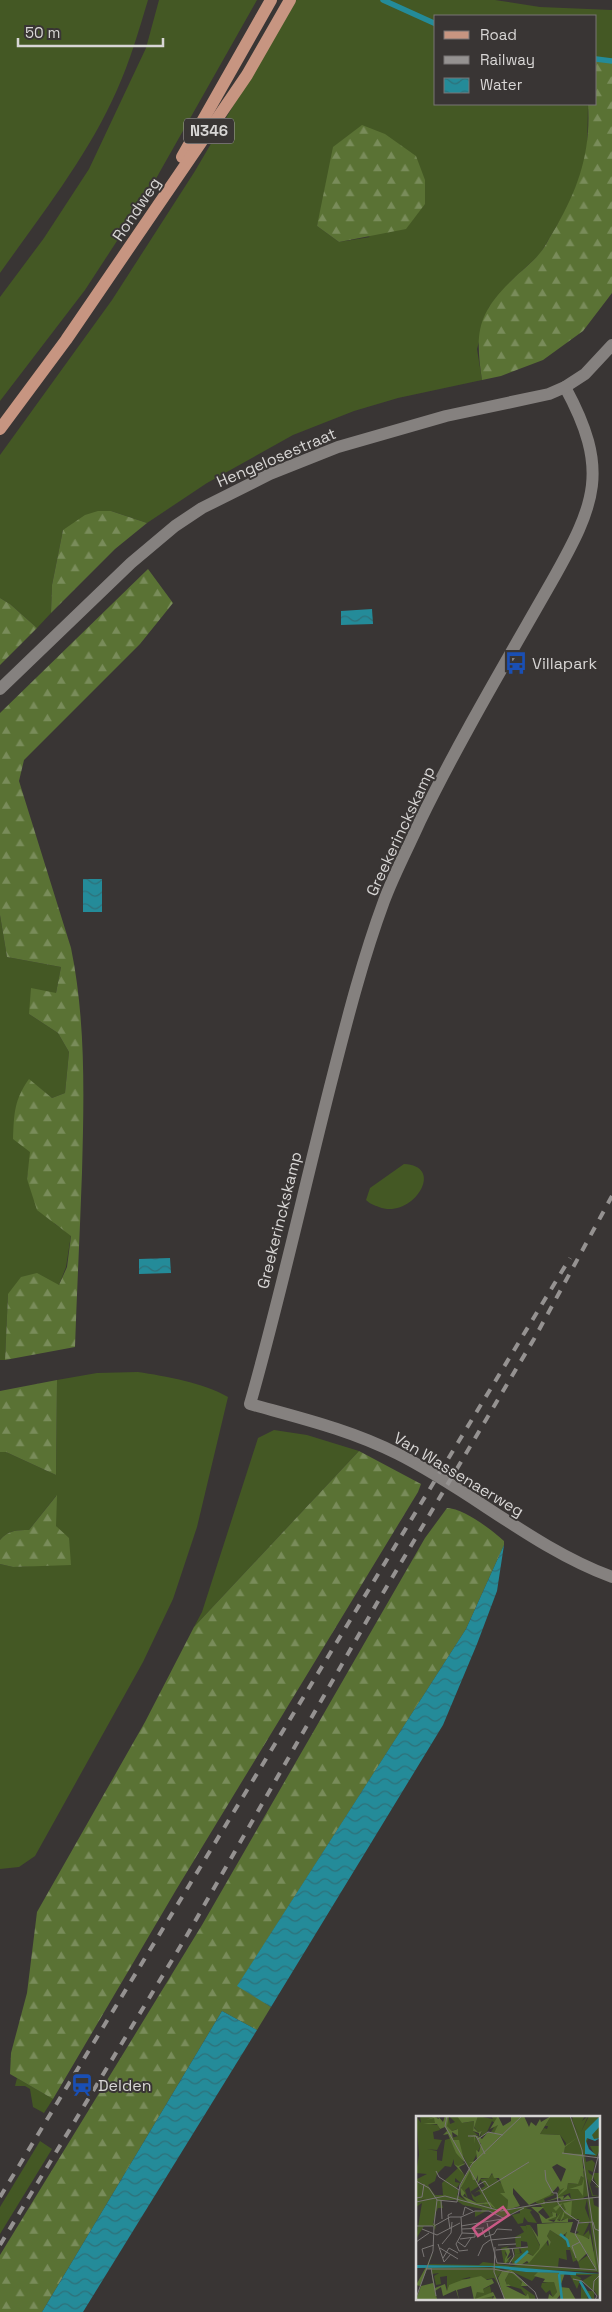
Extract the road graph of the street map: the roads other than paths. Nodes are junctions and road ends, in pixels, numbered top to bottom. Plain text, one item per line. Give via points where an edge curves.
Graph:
1 (271, 0) edge
2 (290, 0) edge
3 (122, 258) junction
4 (612, 345) edge
5 (565, 387) junction
6 (0, 429) edge
7 (0, 689) edge
8 (250, 1404) joint
9 (612, 1577) edge

1 - 3 main road, N346
2 - 3 main road, Rondweg / N346 via 247,74
3 - 6 main road, Rondweg / N346
4 - 5 street, Hengelosestraat via 585,374
5 - 7 street, Hengelosestraat via 522,401 446,416 376,435 295,464 226,495 175,526 155,543
5 - 8 street, Greekerinckskamp via 580,414 591,445 590,498 577,536 459,746 383,903 354,992
8 - 9 street, Van Wassenaerweg via 357,1436 398,1454 536,1540 583,1566

